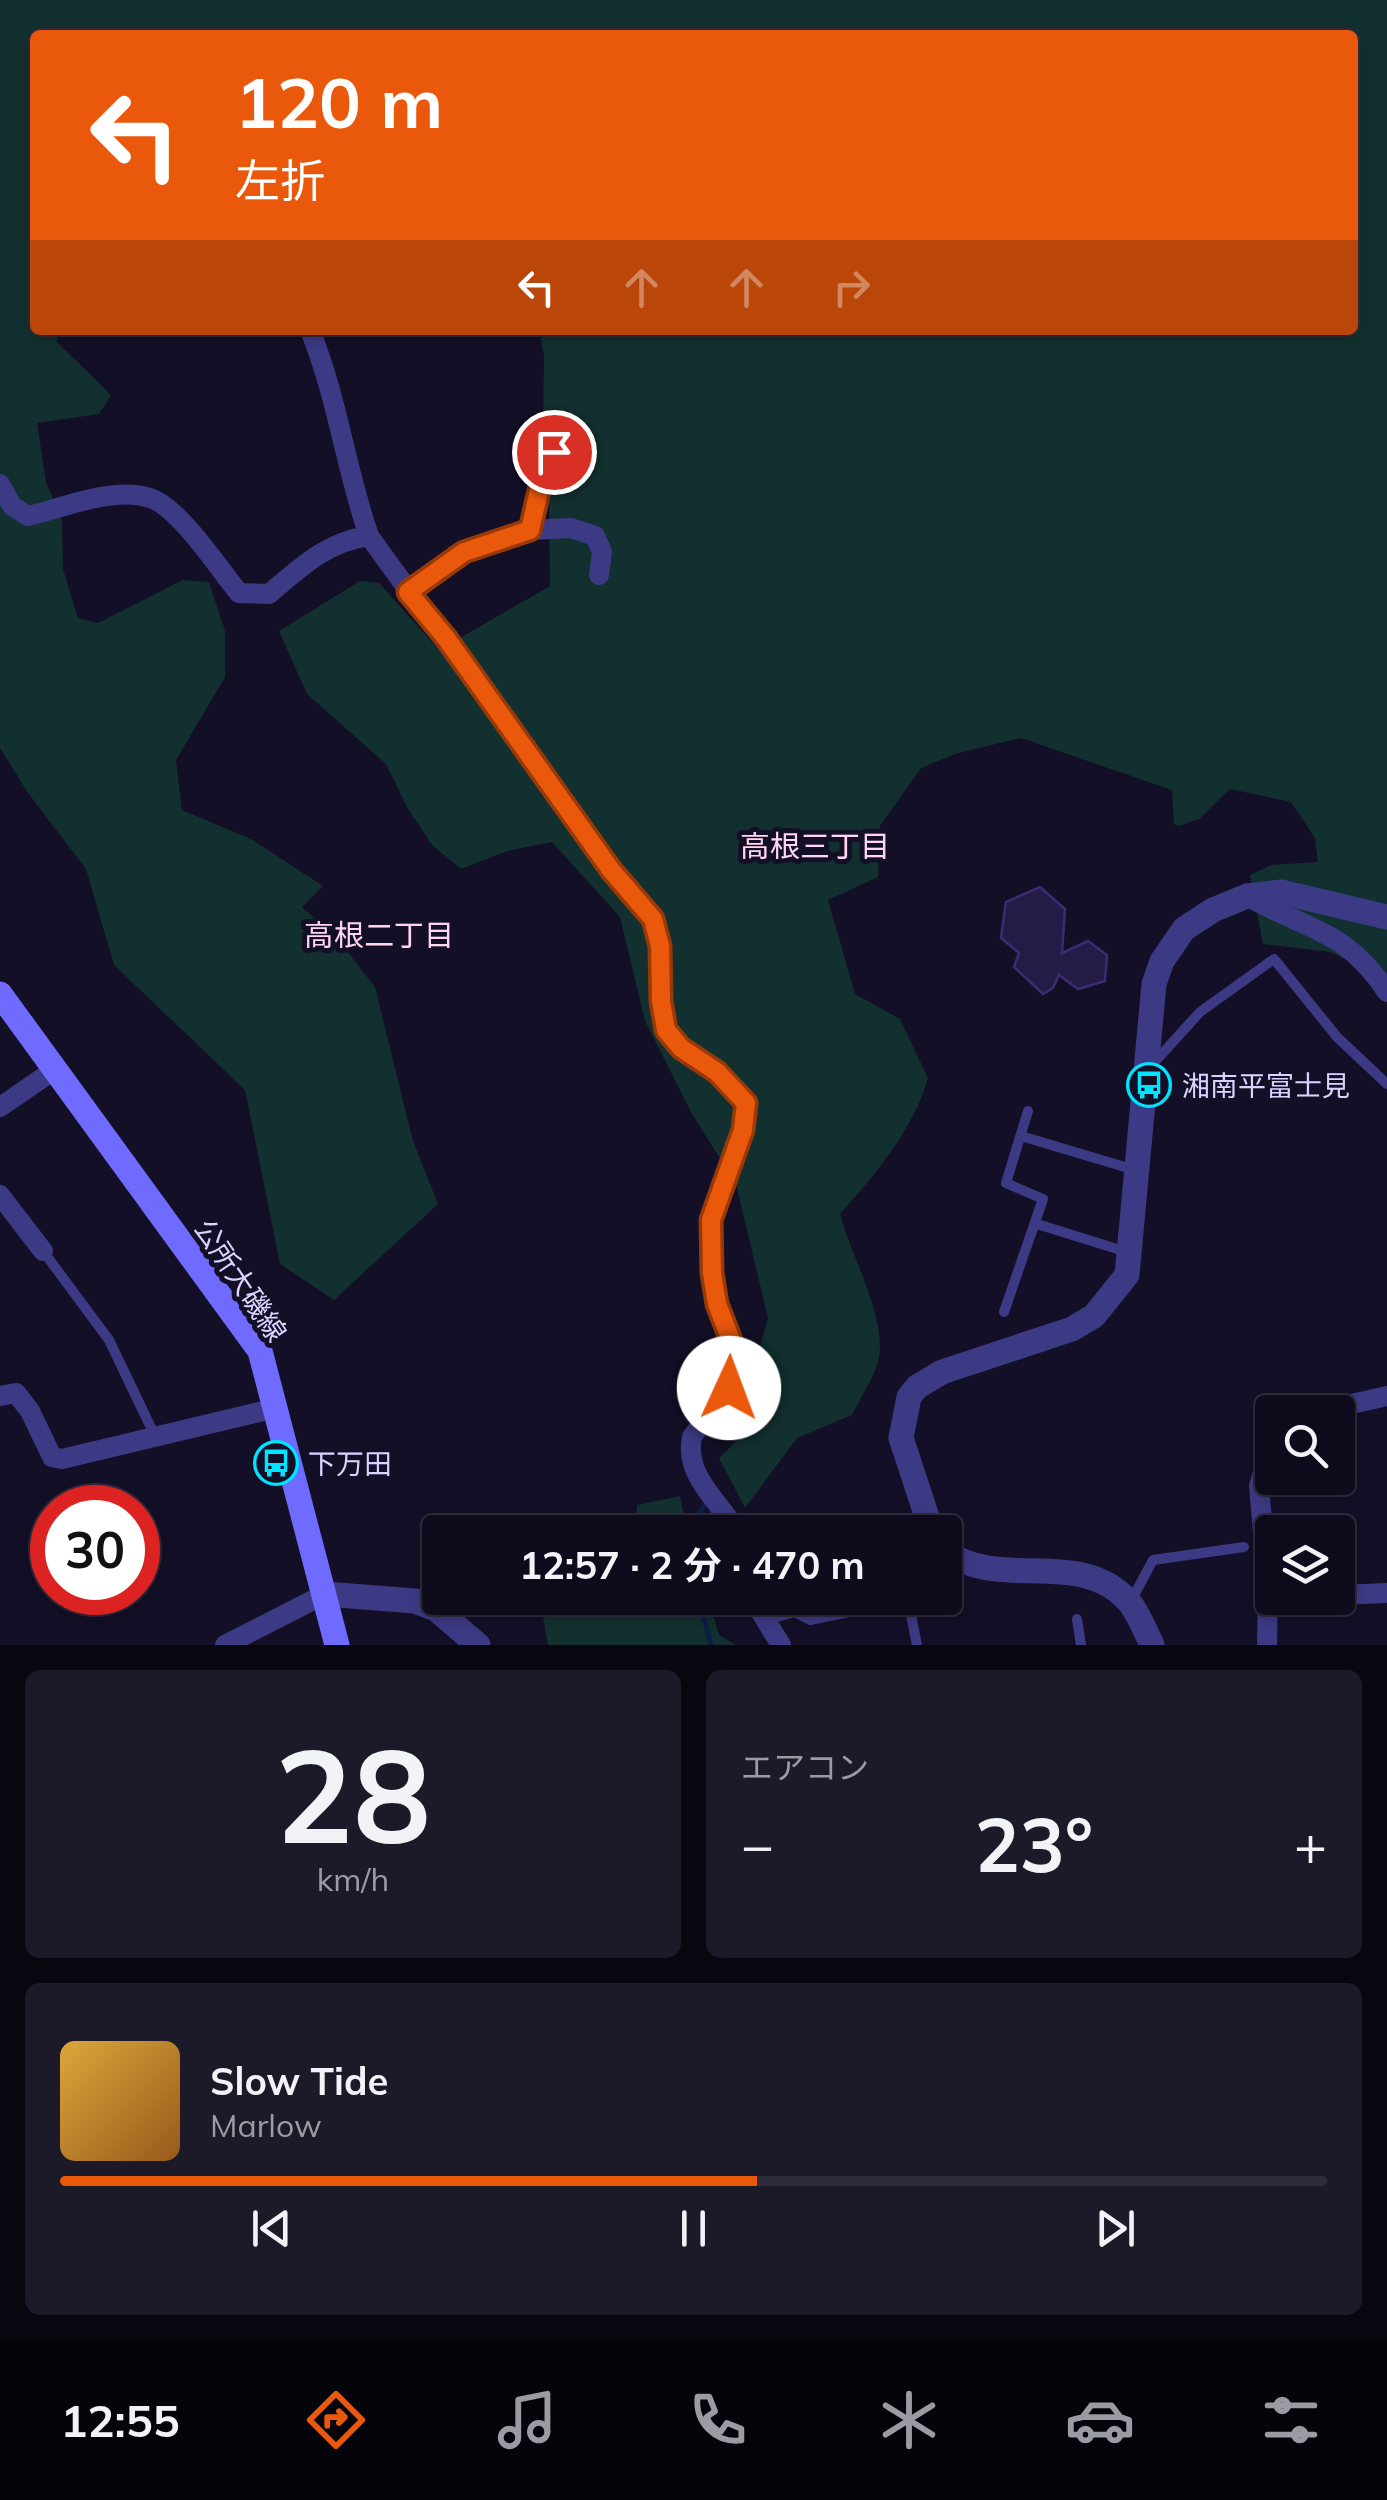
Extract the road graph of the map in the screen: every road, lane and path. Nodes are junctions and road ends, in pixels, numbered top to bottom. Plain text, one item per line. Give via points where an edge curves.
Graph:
1 (312, 335) edge
2 (580, 442) dead end
3 (0, 484) edge
4 (530, 530) junction
5 (369, 536) junction
6 (599, 575) dead end
7 (408, 592) junction
8 (1248, 896) junction
9 (1387, 917) edge
10 (1387, 992) edge
11 (0, 994) edge
12 (54, 1070) junction
13 (1145, 1072) junction
14 (1387, 1084) edge
15 (0, 1106) edge
16 (1028, 1111) dead end
17 (1021, 1136) junction
18 (1138, 1170) junction
19 (0, 1195) edge
20 (1037, 1224) junction
21 (43, 1251) joint
22 (1130, 1252) junction
23 (1004, 1312) dead end
24 (0, 1396) edge
25 (1387, 1396) edge
26 (1355, 1403) edge
27 (276, 1408) junction
28 (155, 1436) junction
29 (725, 1515) edge
30 (926, 1515) edge
31 (1244, 1547) dead end
32 (962, 1562) edge
33 (1387, 1593) edge
34 (325, 1594) junction
35 (1355, 1595) edge
36 (1130, 1603) junction
37 (763, 1615) edge
38 (1269, 1615) edge
39 (1077, 1619) dead end
40 (766, 1620) junction
41 (225, 1645) edge
42 (337, 1645) edge
43 (478, 1645) edge
44 (782, 1645) edge
45 (916, 1645) edge
46 (1081, 1645) edge
47 (1152, 1645) edge
48 (1267, 1645) edge

1 - 5 street
2 - 4 street via 554,452
3 - 5 street via 12,506 28,516 114,497 153,498 239,594 269,594 340,540
4 - 6 street via 570,528 595,536 602,552
4 - 7 street via 464,552
5 - 7 street
7 - 29 street via 653,919 666,1030 746,1103 711,1220 712,1273 737,1356 736,1375 690,1447 698,1478
8 - 9 street via 1282,892
8 - 10 street via 1333,936 1359,954
8 - 13 street via 1195,920 1168,951 1154,984
11 - 12 main road, 公所大磯線
12 - 15 street
12 - 27 main road, 公所大磯線 via 260,1351
13 - 14 lane via 1200,1012 1274,959 1336,1037
13 - 18 street
16 - 17 lane
17 - 18 lane
17 - 20 lane via 1006,1182 1043,1200
18 - 22 street
19 - 21 street
20 - 22 lane
20 - 23 lane
21 - 28 lane via 109,1340
22 - 30 street via 1126,1274 1094,1316 1047,1339 942,1372 909,1397 903,1449
24 - 28 street via 16,1393 52,1458
25 - 26 street
27 - 28 street
27 - 34 main road, 公所大磯線
31 - 36 lane via 1153,1560
32 - 36 street via 991,1570 1074,1572
33 - 35 street
34 - 41 street
34 - 42 main road, 公所大磯線
34 - 43 street via 415,1601 436,1609
36 - 47 street
37 - 40 street
38 - 48 street
39 - 46 lane
40 - 44 street
40 - 45 lane via 794,1612 810,1620 908,1600

